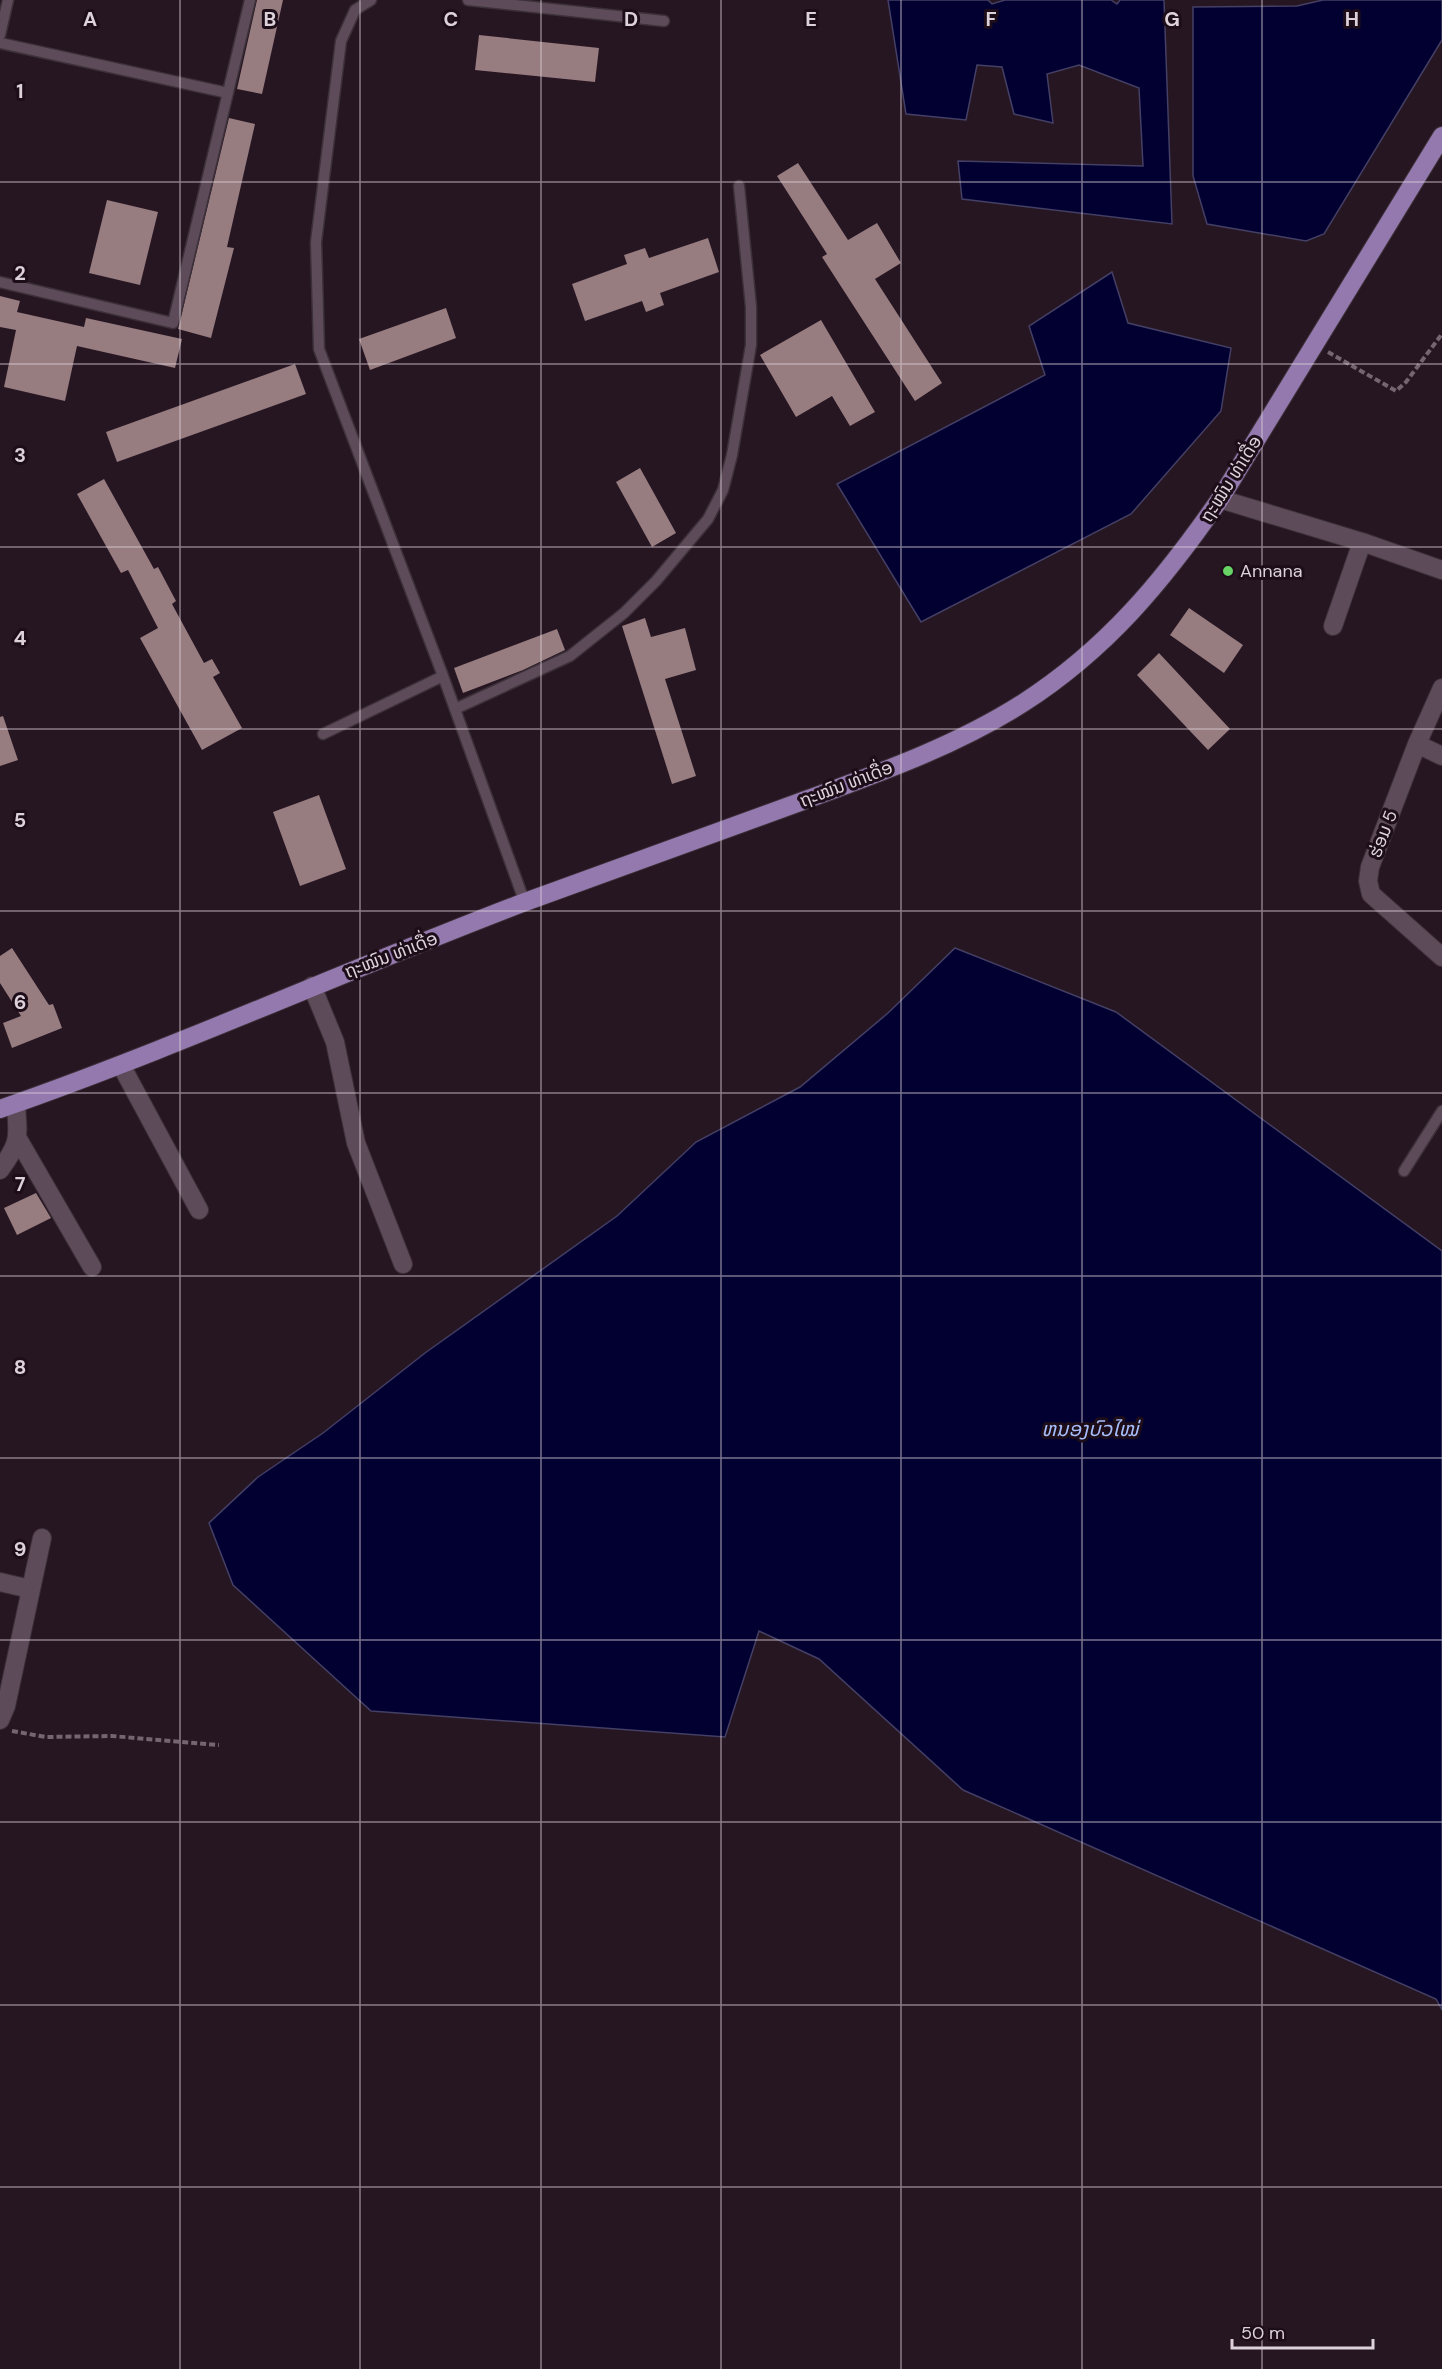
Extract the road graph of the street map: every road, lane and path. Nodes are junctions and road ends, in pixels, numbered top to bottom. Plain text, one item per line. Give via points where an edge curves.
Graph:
1 (8, 0) edge
2 (250, 0) edge
3 (370, 0) edge
4 (468, 0) edge
5 (664, 21) dead end
6 (0, 35) edge
7 (0, 43) edge
8 (228, 93) junction
9 (1442, 136) edge
10 (740, 186) dead end
11 (0, 282) edge
12 (1442, 334) edge
13 (1314, 344) junction
14 (1220, 499) junction
15 (1362, 542) junction
16 (1442, 570) edge
17 (1334, 626) dead end
18 (443, 676) junction
19 (1442, 688) edge
20 (455, 709) junction
21 (323, 734) dead end
22 (1417, 744) junction
23 (1442, 756) edge
24 (525, 903) junction
25 (1442, 957) edge
26 (312, 986) junction
27 (121, 1065) junction
28 (8, 1106) edge
29 (1442, 1111) edge
30 (18, 1139) junction
31 (0, 1170) edge
32 (1404, 1171) dead end
33 (199, 1210) dead end
34 (403, 1264) dead end
35 (92, 1267) dead end
36 (42, 1538) dead end
37 (0, 1582) edge
38 (30, 1589) junction
39 (6, 1725) edge
40 (219, 1745) dead end

1 - 6 lane
2 - 8 lane
3 - 18 lane via 355,10 341,41 316,242 319,349
4 - 5 lane
7 - 8 lane
8 - 11 lane via 173,323
9 - 13 main road, ຖະໝົນ ທ່າເດື່ອ
10 - 20 lane via 751,345 732,455 723,490 708,519 624,613 570,656
12 - 13 path via 1396,390
13 - 14 main road, ຖະໝົນ ທ່າເດື່ອ
14 - 15 street
14 - 24 main road, ຖະໝົນ ທ່າເດື່ອ via 1164,576 1121,623 1059,677 979,729 884,771
15 - 16 street
15 - 17 street
18 - 20 lane
18 - 21 lane
19 - 22 street, ຮ່ອມ 5
20 - 24 lane
22 - 23 street
22 - 25 street, ຮ່ອມ 5 via 1368,881 1371,894
24 - 26 main road, ຖະໝົນ ທ່າເດື່ອ
26 - 27 main road, ຖະໝົນ ທ່າເດື່ອ
26 - 34 street via 335,1042 356,1143
27 - 28 main road, ຖະໝົນ ທ່າເດື່ອ
27 - 33 street
28 - 30 street
29 - 32 lane
30 - 31 street
30 - 35 street
36 - 38 street
37 - 38 street
38 - 39 street via 6,1706
39 - 40 path via 46,1737 112,1736

